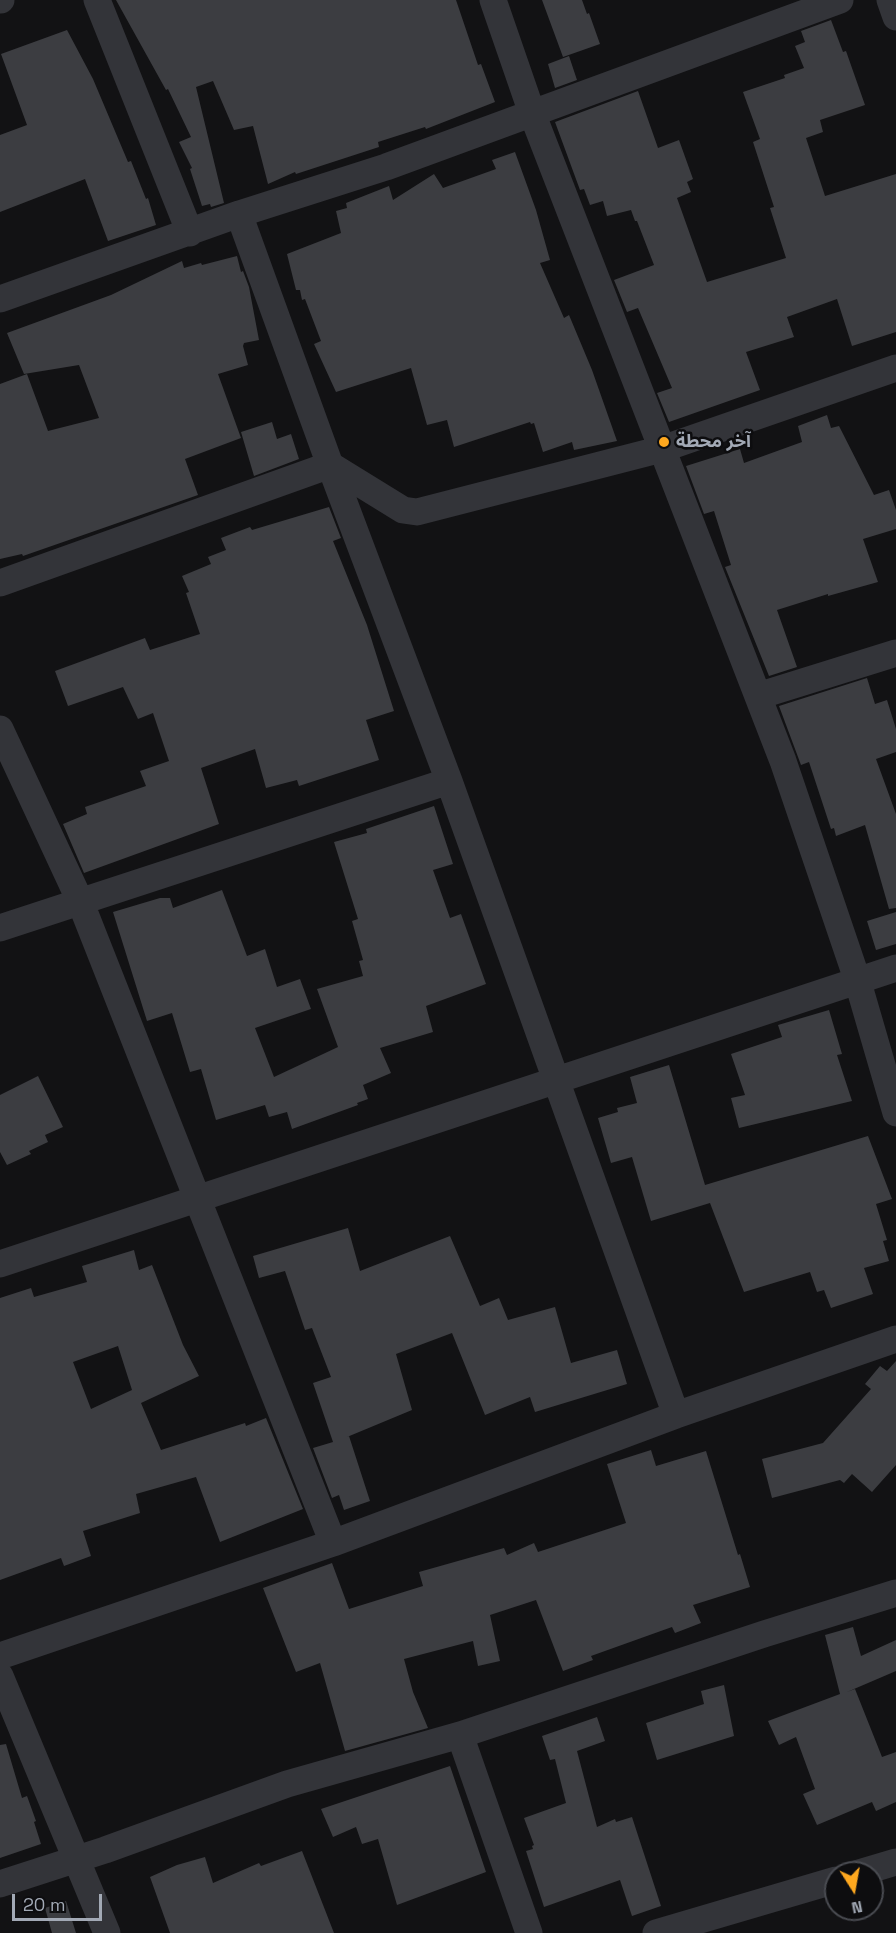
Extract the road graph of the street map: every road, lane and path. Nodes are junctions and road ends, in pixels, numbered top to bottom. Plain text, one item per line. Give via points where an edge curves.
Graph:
1 (97, 0) edge
2 (493, 0) edge
3 (840, 0) edge
4 (890, 0) edge
5 (896, 17) edge
6 (532, 113) junction
7 (239, 214) junction
8 (190, 233) junction
9 (0, 299) edge
10 (896, 368) edge
11 (662, 449) junction
12 (330, 465) junction
13 (0, 583) edge
14 (896, 653) edge
15 (758, 696) junction
16 (0, 729) edge
17 (449, 781) junction
18 (80, 902) junction
19 (0, 928) edge
20 (896, 968) edge
21 (857, 979) junction
22 (555, 1079) junction
23 (896, 1113) edge
24 (197, 1198) junction
25 (0, 1264) edge
26 (896, 1339) edge
27 (676, 1415) junction
28 (333, 1542) junction
29 (896, 1593) edge
30 (0, 1656) edge
31 (0, 1676) edge
32 (459, 1735) junction
33 (77, 1858) junction
34 (0, 1884) edge
35 (824, 1884) edge
36 (107, 1933) edge
37 (530, 1933) edge
38 (656, 1933) edge

1 - 8 street
2 - 6 street
3 - 6 street
4 - 5 street
6 - 7 street via 386,168
6 - 11 street
7 - 8 street
7 - 12 street
8 - 9 street
10 - 11 street
11 - 12 street via 417,512 403,510
11 - 15 street
12 - 13 street
12 - 17 street
14 - 15 street
15 - 21 street
16 - 18 street
17 - 18 street
17 - 22 street
18 - 19 street
18 - 24 street
20 - 21 street
21 - 22 street
21 - 23 street
22 - 24 street
22 - 27 street
24 - 25 street
24 - 28 street
26 - 27 street
27 - 28 street
28 - 30 street
29 - 32 street
31 - 33 street
32 - 33 street via 287,1784
32 - 37 street
33 - 34 street
33 - 36 street
35 - 38 street

